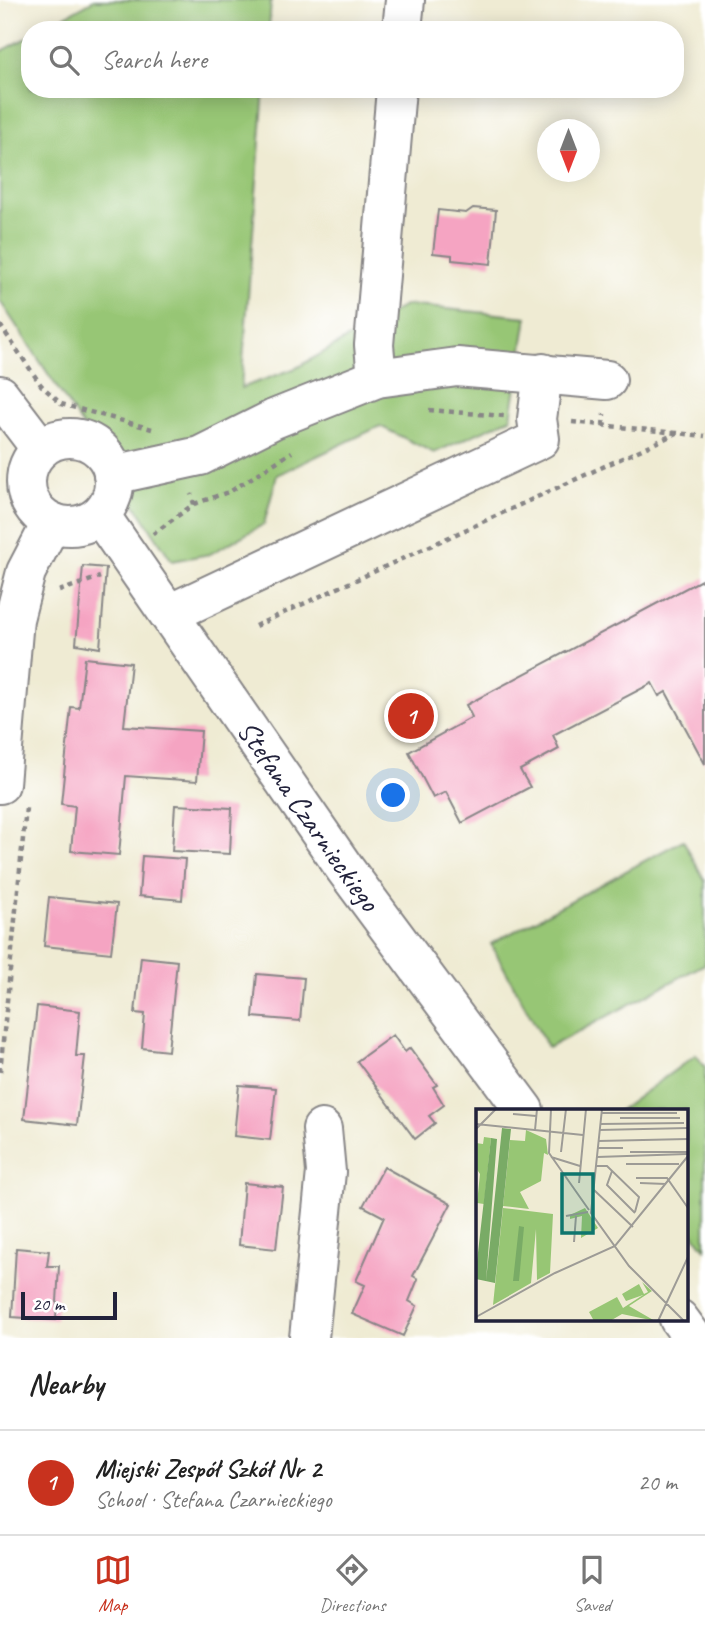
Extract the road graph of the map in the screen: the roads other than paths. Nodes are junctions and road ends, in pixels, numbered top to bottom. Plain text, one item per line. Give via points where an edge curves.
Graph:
1 (405, 0) edge
2 (403, 21) edge
3 (395, 98) edge
4 (543, 373) junction
5 (377, 378) junction
6 (607, 380) road end
7 (0, 395) edge
8 (41, 449) junction
9 (113, 475) junction
10 (100, 516) junction
11 (52, 523) junction
12 (169, 614) junction
13 (13, 791) edge
14 (523, 1109) edge
15 (321, 1129) dead end
16 (680, 1320) edge
17 (309, 1338) edge
18 (693, 1338) edge

1 - 2 street
3 - 5 street via 374,345
4 - 5 street via 457,367
4 - 6 street
4 - 12 street via 537,419 540,439
5 - 9 street via 180,463
7 - 8 street
8 - 9 street via 60,439 88,442 104,456
8 - 11 street via 25,482 35,510
9 - 10 street via 114,489
10 - 11 street via 75,526
10 - 12 street, Stefana Czarnieckiego
11 - 13 street via 26,572 14,619
12 - 14 street, Stefana Czarnieckiego via 345,869
15 - 17 street via 326,1172
16 - 18 street

